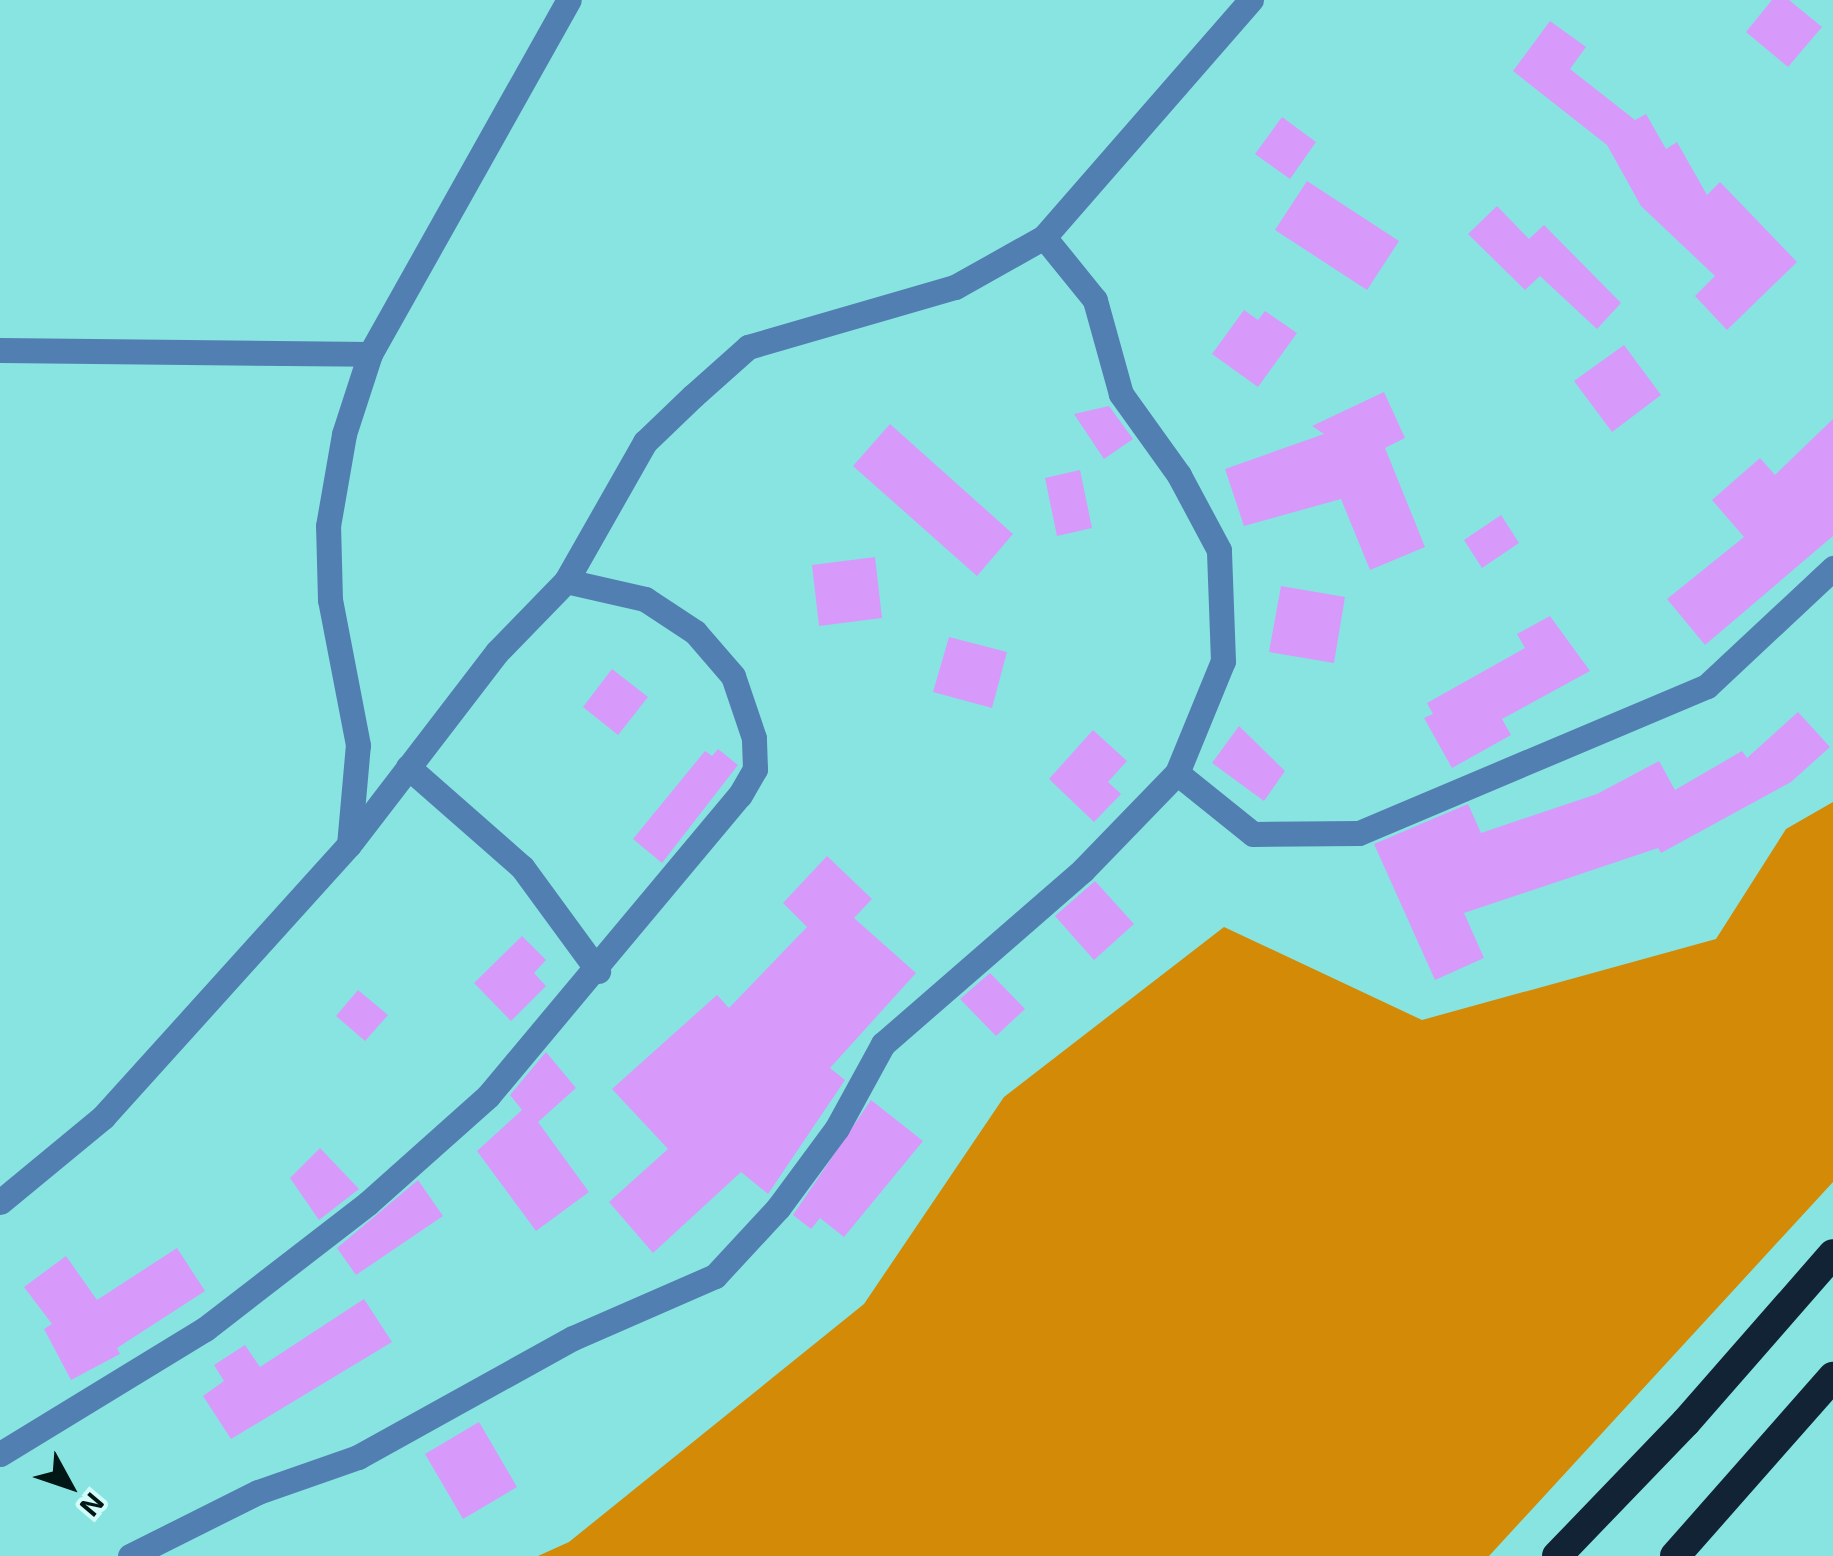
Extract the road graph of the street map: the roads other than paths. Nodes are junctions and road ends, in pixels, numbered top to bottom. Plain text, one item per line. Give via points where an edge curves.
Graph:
1 (569, 0) edge
2 (1251, 0) edge
3 (1044, 238) junction
4 (0, 350) edge
5 (370, 354) junction
6 (1833, 568) edge
7 (566, 581) junction
8 (408, 767) junction
9 (1177, 773) junction
10 (349, 845) junction
11 (598, 971) junction
12 (0, 1202) edge
13 (1833, 1254) edge
14 (1833, 1377) edge
15 (0, 1454) edge
16 (130, 1556) edge
17 (1557, 1556) edge
18 (1675, 1556) edge

1 - 5 street
2 - 3 street
3 - 7 street via 955,288 748,346 645,442
3 - 9 street via 1095,300 1120,394 1179,475 1219,550 1223,661
4 - 5 street
5 - 10 street via 344,434 328,526 330,600 358,745
6 - 9 street via 1707,686 1360,833 1253,834
7 - 8 street via 497,652
7 - 11 street via 645,600 695,632 733,676 754,738 755,769 740,795
8 - 10 street
8 - 11 street via 522,867
9 - 16 street via 1084,870 883,1044 837,1128 778,1208 715,1276 573,1338 358,1457 258,1492
10 - 12 street via 103,1117
11 - 15 street via 488,1096 368,1203 205,1329
13 - 17 highway
14 - 18 highway

